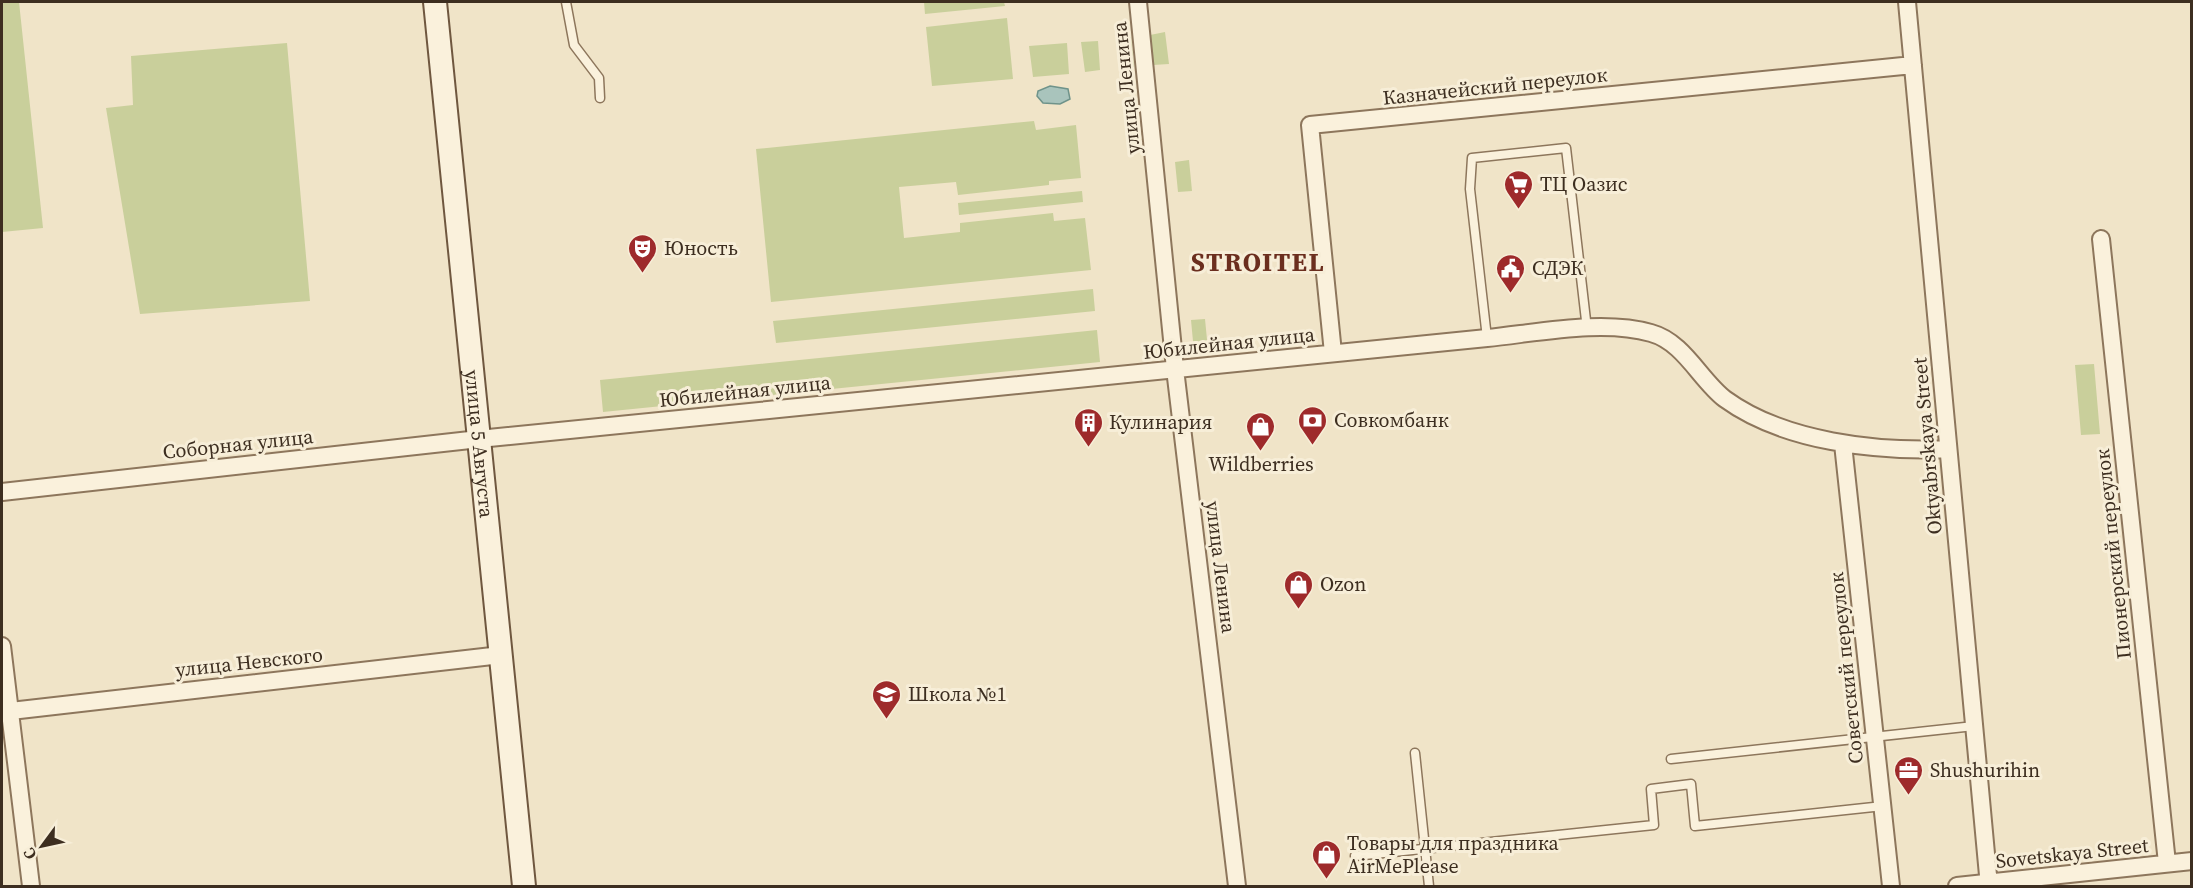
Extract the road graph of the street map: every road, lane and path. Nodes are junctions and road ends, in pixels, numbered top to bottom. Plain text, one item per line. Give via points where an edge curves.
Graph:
1 (435, 2) edge
2 (566, 2) edge
3 (1138, 2) edge
4 (1907, 2) edge
5 (1912, 65) junction
6 (600, 98) dead end
7 (2101, 239) dead end
8 (1587, 329) junction
9 (1487, 338) junction
10 (1334, 353) junction
11 (1175, 369) junction
12 (479, 439) junction
13 (1843, 444) junction
14 (1948, 449) junction
15 (2, 492) edge
16 (2, 646) edge
17 (501, 655) junction
18 (5, 711) edge
19 (1974, 726) junction
20 (1875, 737) junction
21 (1415, 753) dead end
22 (1671, 759) dead end
23 (1882, 806) junction
24 (1425, 849) junction
25 (1355, 856) dead end
26 (2192, 861) edge
27 (2167, 863) junction
28 (1989, 885) edge
29 (31, 886) edge
30 (524, 886) edge
31 (1237, 886) edge
32 (1429, 886) edge
33 (1891, 886) edge
34 (1957, 886) edge

1 - 12 street, улица 5 Августа
2 - 6 lane via 574,45 598,78
3 - 11 street, улица Ленина
4 - 5 street, Oktyabrskaya Street
5 - 10 street, Казначейский переулок via 1310,125
5 - 14 street, Oktyabrskaya Street
7 - 27 street, Пионерский переулок
8 - 9 street, Юбилейная улица
8 - 9 lane via 1566,148 1472,158 1470,189
8 - 13 street, Юбилейная улица via 1653,333 1676,348 1724,398 1758,419
9 - 10 street, Юбилейная улица
10 - 11 street, Юбилейная улица
11 - 12 street, Юбилейная улица
11 - 31 street, улица Ленина
12 - 15 street, Соборная улица
12 - 17 street, улица 5 Августа
13 - 14 street, Юбилейная улица via 1907,451
13 - 20 street, Советский переулок
14 - 19 street, Oktyabrskaya Street
16 - 18 street
17 - 18 street, улица Невского
17 - 30 street, улица 5 Августа
18 - 29 street
19 - 20 lane
19 - 28 street, Oktyabrskaya Street
20 - 22 lane
20 - 23 street, Советский переулок
21 - 24 lane
23 - 24 lane via 1695,826 1690,784 1651,789 1654,825
23 - 33 street, Советский переулок
24 - 25 lane
24 - 32 lane
26 - 27 street, Sovetskaya Street
27 - 28 street, Sovetskaya Street
28 - 34 street, Sovetskaya Street

